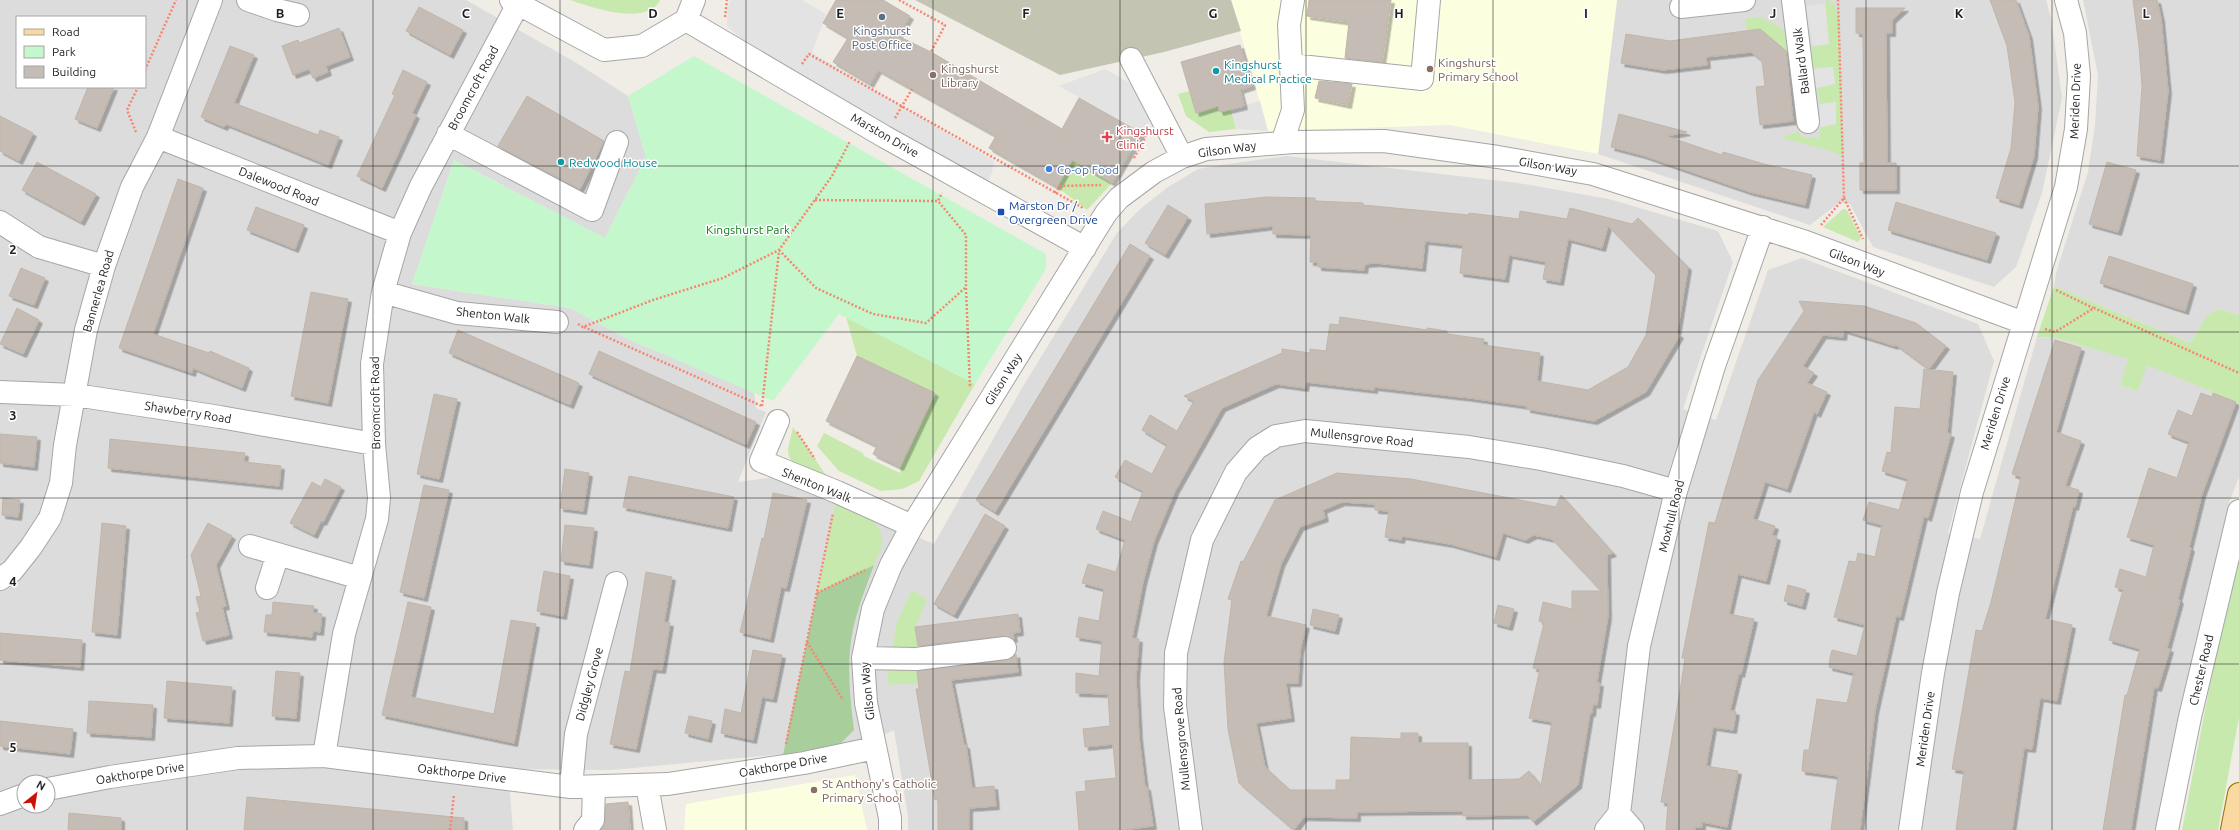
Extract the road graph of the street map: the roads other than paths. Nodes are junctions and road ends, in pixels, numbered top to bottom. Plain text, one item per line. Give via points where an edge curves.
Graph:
1 (211, 0) edge
2 (248, 0) edge
3 (694, 0) edge
4 (1293, 0) edge
5 (1429, 0) edge
6 (1744, 0) edge
7 (1793, 0) edge
8 (2066, 0) edge
9 (515, 2) edge
10 (279, 5) edge
11 (1681, 7) dead end
12 (298, 15) dead end
13 (686, 20) junction
14 (1131, 59) dead end
15 (1291, 65) junction
16 (1808, 122) dead end
17 (448, 134) junction
18 (617, 142) dead end
19 (1282, 143) junction
20 (155, 144) junction
21 (1182, 157) junction
22 (0, 222) edge
23 (1763, 227) junction
24 (400, 233) junction
25 (1085, 248) junction
26 (104, 266) junction
27 (383, 292) junction
28 (557, 322) road end
29 (2024, 323) junction
30 (0, 392) edge
31 (75, 395) junction
32 (780, 419) road end
33 (374, 444) junction
34 (1676, 491) junction
35 (2239, 511) edge
36 (912, 526) junction
37 (250, 546) dead end
38 (278, 554) junction
39 (360, 578) junction
40 (0, 579) edge
41 (616, 583) dead end
42 (268, 588) dead end
43 (1005, 648) dead end
44 (863, 658) junction
45 (875, 748) junction
46 (324, 756) junction
47 (647, 785) junction
48 (56, 787) edge
49 (571, 787) junction
50 (594, 787) junction
51 (2239, 794) edge
52 (16, 798) edge
53 (0, 804) edge
54 (1612, 822) edge
55 (585, 830) edge
56 (655, 830) edge
57 (890, 830) edge
58 (1191, 830) edge
59 (1633, 830) edge
60 (1910, 830) edge
61 (2167, 830) edge
62 (2232, 830) edge

1 - 20 street, Bannerlea Road
2 - 10 street
3 - 13 street
4 - 15 street via 1290,25
5 - 15 street via 1422,79
6 - 11 street
7 - 16 street, Ballard Walk
8 - 29 street, Meriden Drive via 2075,33 2079,76 2076,129 2066,187
9 - 13 street via 604,50 642,46
9 - 17 street, Broomcroft Road
10 - 12 street
13 - 25 street, Marston Drive
14 - 21 street
15 - 19 street via 1293,110
17 - 18 street via 592,210
17 - 24 street, Broomcroft Road
19 - 21 street, Gilson Way via 1213,148
19 - 23 street, Gilson Way via 1384,141 1498,157 1593,174
20 - 24 street, Dalewood Road
20 - 26 street, Bannerlea Road via 132,187
21 - 25 street, Gilson Way via 1154,172 1119,198 1106,213
22 - 26 street via 39,247
23 - 29 street, Gilson Way
23 - 34 street, Moxhull Road via 1714,366
24 - 27 street, Broomcroft Road
25 - 36 street, Gilson Way
26 - 31 street, Bannerlea Road via 86,330
27 - 28 street, Shenton Walk via 457,313
27 - 33 street, Broomcroft Road via 372,364
29 - 60 street, Meriden Drive via 1972,492 1948,593 1933,673
30 - 31 street, Shawberry Road
31 - 33 street, Shawberry Road via 220,416
31 - 40 street, Bannerlea Road via 65,445 61,483 50,518 12,571
32 - 36 street, Shenton Walk via 761,461
33 - 39 street, Broomcroft Road via 379,498 377,519
34 - 54 street, Moxhull Road via 1639,646
34 - 58 street, Mullensgrove Road via 1623,476 1541,459 1469,448 1305,431 1276,436 1257,448 1236,472 1202,540 1176,652 1175,706
35 - 61 street, Chester Road via 2190,717
36 - 44 street, Gilson Way via 891,564 874,609
37 - 38 street
38 - 39 street
38 - 42 street
39 - 46 street, Broomcroft Road via 344,634
41 - 49 street, Didgley Grove via 576,734
43 - 44 street via 916,659
44 - 45 street, Gilson Way via 866,703
45 - 47 street, Oakthorpe Drive via 781,766
45 - 57 street, Gilson Way via 890,818
46 - 48 street, Oakthorpe Drive via 238,758
46 - 49 street, Oakthorpe Drive
47 - 50 street, Oakthorpe Drive
47 - 56 street
49 - 50 street, Oakthorpe Drive
50 - 55 street via 593,820
51 - 62 main road
52 - 53 street
54 - 59 street, Moxhull Road

